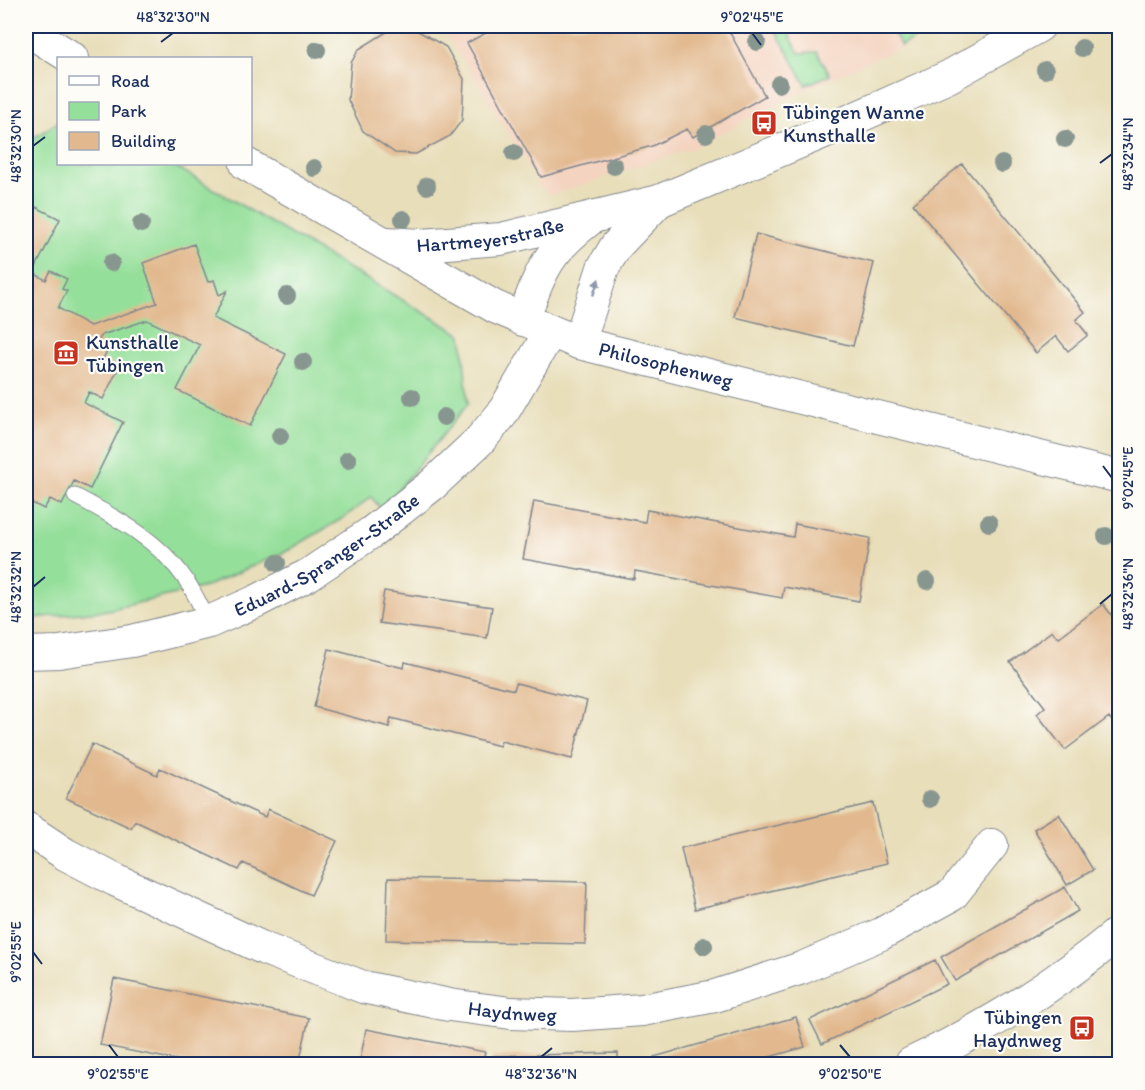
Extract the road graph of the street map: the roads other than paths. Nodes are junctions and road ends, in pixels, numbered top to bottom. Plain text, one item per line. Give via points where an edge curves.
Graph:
1 (1040, 26) edge
2 (26, 29) edge
3 (70, 57) edge
4 (248, 165) edge
5 (658, 201) junction
6 (594, 216) junction
7 (383, 243) junction
8 (551, 332) junction
9 (1119, 477) edge
10 (75, 496) dead end
11 (209, 622) junction
12 (26, 653) edge
13 (26, 828) edge
14 (992, 845) dead end
15 (1119, 932) edge
16 (910, 1065) edge

1 - 5 street, Hartmeyerstraße via 948,77
2 - 3 street
4 - 7 street, Philosophenweg
5 - 6 street, Hartmeyerstraße
8 -> 5 street, Hartmeyerstraße via 616,246
6 - 7 street, Hartmeyerstraße via 501,239 421,245
6 - 8 street, Hartmeyerstraße via 549,256 541,271
7 - 8 street, Philosophenweg via 464,290
8 - 9 street, Philosophenweg
8 - 11 street, Eduard-Spranger-Straße via 502,414 432,485 308,575
10 - 11 lane via 116,517 155,544 188,583
11 - 12 street, Eduard-Spranger-Straße via 132,641
13 - 14 street, Haydnweg via 65,854 124,884 265,949 363,987 449,1005 572,1015 642,1010 715,996 802,968 881,933 952,895
15 - 16 street via 993,1021

